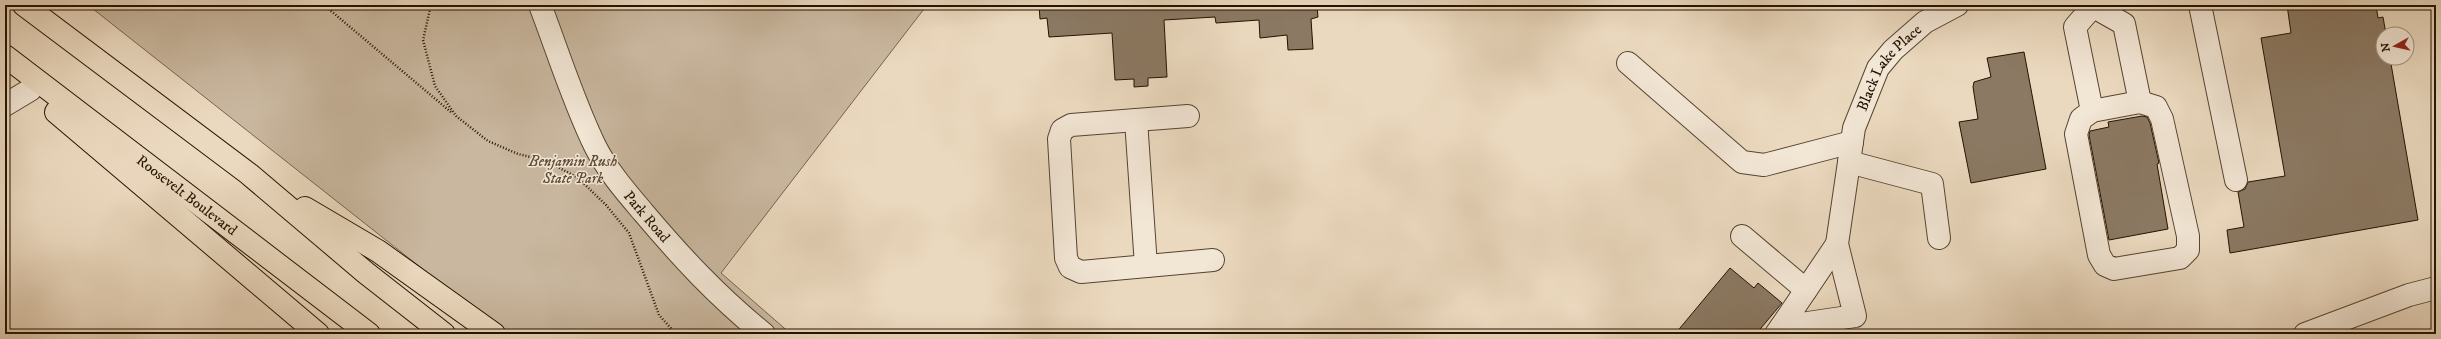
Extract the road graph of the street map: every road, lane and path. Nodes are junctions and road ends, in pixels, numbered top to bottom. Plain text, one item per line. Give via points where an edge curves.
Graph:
1 (24, 5) edge
2 (324, 5) edge
3 (431, 5) edge
4 (540, 5) edge
5 (1957, 5) edge
6 (2200, 5) edge
7 (2094, 6) edge
8 (5, 56) edge
9 (5, 60) edge
10 (1628, 63) dead end
11 (30, 90) junction
12 (2140, 102) junction
13 (5, 105) edge
14 (2092, 111) junction
15 (456, 116) junction
16 (1188, 116) dead end
17 (1136, 120) junction
18 (1852, 144) junction
19 (249, 174) junction
20 (2236, 180) dead end
21 (1742, 236) dead end
22 (1939, 238) dead end
23 (1837, 244) junction
24 (1213, 260) dead end
25 (1146, 266) junction
26 (2436, 288) edge
27 (1806, 290) junction
28 (1779, 331) edge
29 (318, 334) edge
30 (369, 334) edge
31 (444, 334) edge
32 (494, 334) edge
33 (676, 334) edge
34 (764, 334) edge
35 (2305, 334) edge

1 - 19 highway
2 - 15 path
3 - 15 path via 424,40 435,86
4 - 34 street, Park Road via 577,105 596,147 622,186 682,259 727,304
5 - 18 street, Black Lake Place via 1925,22 1893,50 1878,68
6 - 20 street
7 - 12 street via 2124,24
7 - 14 street via 2075,27
8 - 30 highway, Roosevelt Boulevard
9 - 11 highway, Roosevelt Boulevard
10 - 18 street via 1742,162 1764,165
11 - 13 street
11 - 29 highway, Roosevelt Boulevard
12 - 14 street
12 - 14 street via 2156,107 2162,119 2188,236 2188,250 2180,258 2114,269 2105,265 2099,255 2076,134 2081,118
15 - 33 path via 488,141 518,154 547,161 578,178 606,205 629,233 659,315
16 - 17 street
17 - 25 street
17 - 25 street via 1071,125 1062,130 1059,139 1066,258 1070,267 1081,272
18 - 22 street via 1932,184
18 - 23 street, Black Lake Place
19 - 31 highway via 366,273
19 - 32 highway via 378,251
21 - 27 street
23 - 27 street
23 - 28 street via 1855,316
24 - 25 street
26 - 35 street via 2409,295
27 - 28 street

